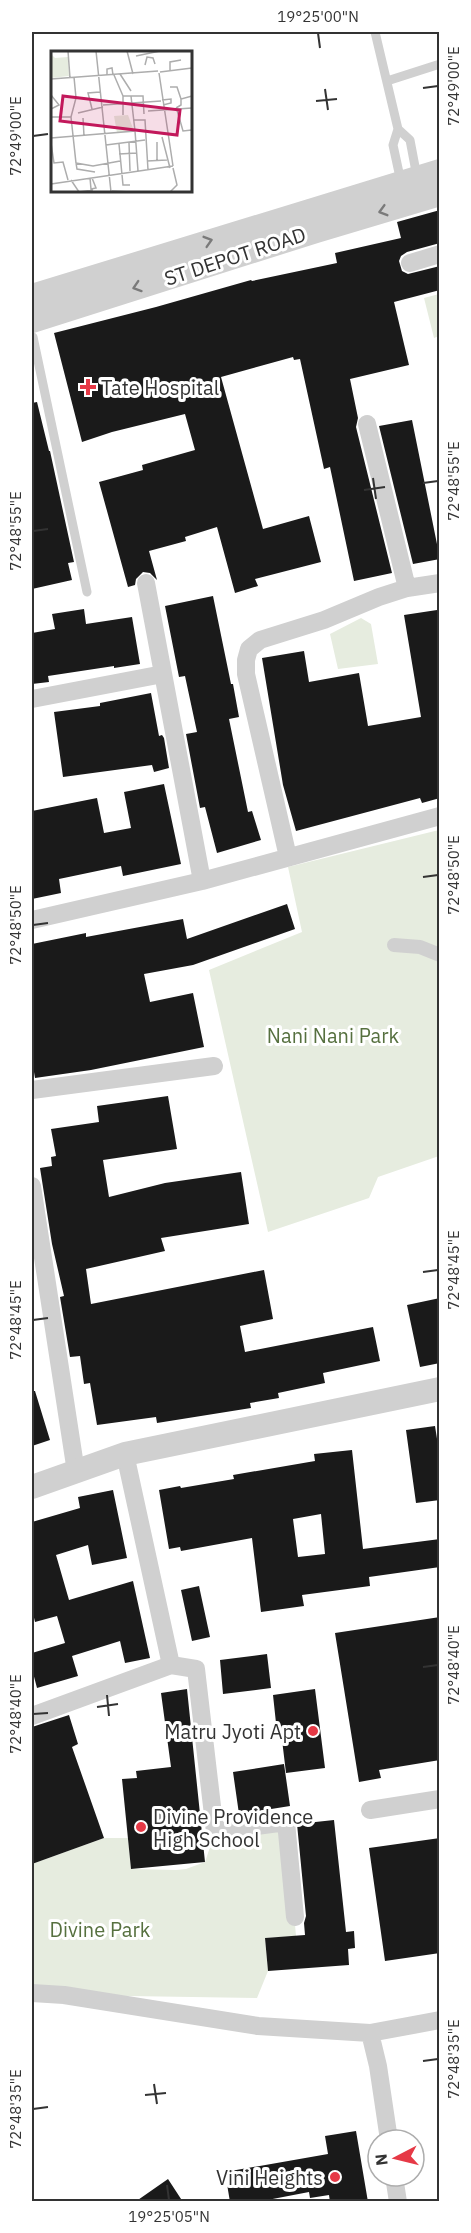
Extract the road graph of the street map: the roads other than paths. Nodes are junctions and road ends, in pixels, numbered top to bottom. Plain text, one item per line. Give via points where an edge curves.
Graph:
1 (375, 32) edge
2 (440, 64) edge
3 (387, 81) junction
4 (398, 129) junction
5 (419, 177) edge
6 (440, 194) edge
7 (313, 220) junction
8 (440, 254) edge
9 (410, 263) dead end
10 (32, 296) edge
11 (32, 330) edge
12 (367, 424) dead end
13 (146, 583) dead end
14 (440, 583) edge
15 (407, 588) junction
16 (87, 592) dead end
17 (163, 674) junction
18 (32, 699) edge
19 (440, 816) edge
20 (288, 857) junction
21 (202, 881) junction
22 (32, 920) edge
23 (394, 945) dead end
24 (440, 955) edge
25 (214, 1066) dead end
26 (32, 1090) edge
27 (32, 1186) edge
28 (440, 1389) edge
29 (125, 1454) junction
30 (76, 1472) junction
31 (32, 1487) edge
32 (171, 1665) junction
33 (32, 1716) edge
34 (440, 1799) edge
35 (370, 1810) dead end
36 (295, 1917) dead end
37 (32, 1993) edge
38 (440, 2020) edge
39 (370, 2033) junction
40 (387, 2128) edge

1 - 3 lane
2 - 3 lane
3 - 4 lane
4 - 5 lane via 410,140
4 - 5 lane via 393,145
5 - 7 street, ST DEPOT ROAD
6 -> 7 street, ST DEPOT ROAD
10 -> 7 street, ST DEPOT ROAD
7 -> 11 street, ST DEPOT ROAD
8 - 9 street
11 - 16 lane
12 - 15 street
13 - 17 street
14 - 15 street
15 - 20 street via 260,640 249,649 246,674
17 - 18 street
17 - 21 street
19 - 20 street
20 - 21 street
21 - 22 street
23 - 24 street via 420,947
25 - 26 street
27 - 30 street
28 - 29 street
29 - 30 street
29 - 32 street
30 - 31 street
32 - 33 street
32 - 36 street via 196,1670 215,1832 286,1822
34 - 35 street
37 - 39 street via 258,2026
38 - 39 street
39 - 40 street

